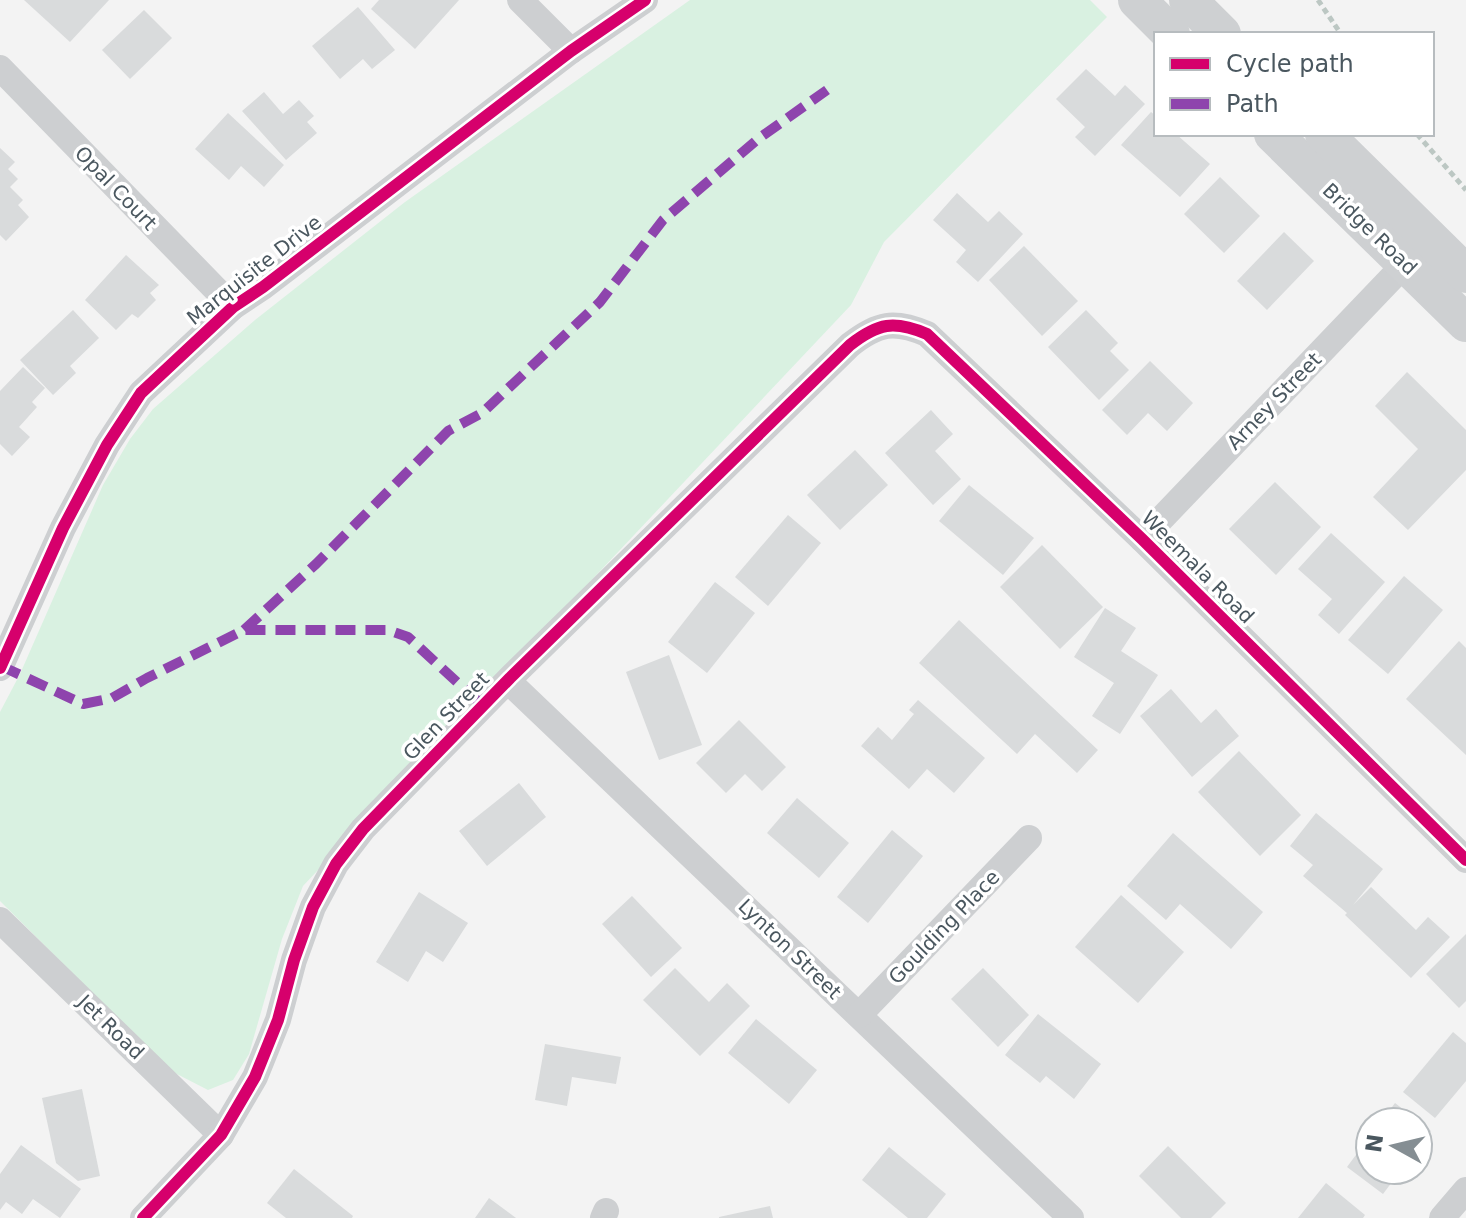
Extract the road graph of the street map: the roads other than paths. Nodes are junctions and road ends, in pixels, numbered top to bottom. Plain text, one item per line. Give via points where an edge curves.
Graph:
1 (520, 0) edge
2 (645, 0) edge
3 (1137, 0) edge
4 (1188, 0) edge
5 (1169, 32) edge
6 (1220, 32) edge
7 (571, 51) junction
8 (0, 68) edge
9 (1275, 136) edge
10 (1326, 136) edge
11 (1420, 253) junction
12 (1466, 274) edge
13 (233, 307) junction
14 (1466, 323) edge
15 (889, 325) joint
16 (1142, 539) junction
17 (6, 638) edge
18 (0, 668) edge
19 (508, 681) junction
20 (1029, 838) dead end
21 (1466, 860) edge
22 (0, 920) edge
23 (859, 1015) junction
24 (221, 1135) junction
25 (1466, 1190) edge
26 (143, 1218) edge
27 (1071, 1218) edge
28 (1442, 1218) edge

1 - 7 street
2 - 7 street, Marquisite Drive
3 - 5 main road
4 - 6 main road
7 - 13 street, Marquisite Drive
8 - 13 street, Opal Court
9 - 11 main road, Bridge Road
10 - 11 main road, Bridge Road
11 - 12 main road, Bridge Road
11 - 14 main road, Bridge Road
11 - 16 street, Arney Street
13 - 17 street, Marquisite Drive via 141,393 107,445
15 - 16 street, Weemala Road via 927,334
15 - 19 street, Glen Street via 850,345
16 - 21 street, Weemala Road
17 - 18 street, Marquisite Drive
19 - 23 street, Lynton Street
19 - 24 street, Glen Street via 363,829 336,864 313,907 255,1077
20 - 23 street, Goulding Place
22 - 24 street, Jet Road
23 - 27 street, Lynton Street
24 - 26 street, Glen Street
25 - 28 street

